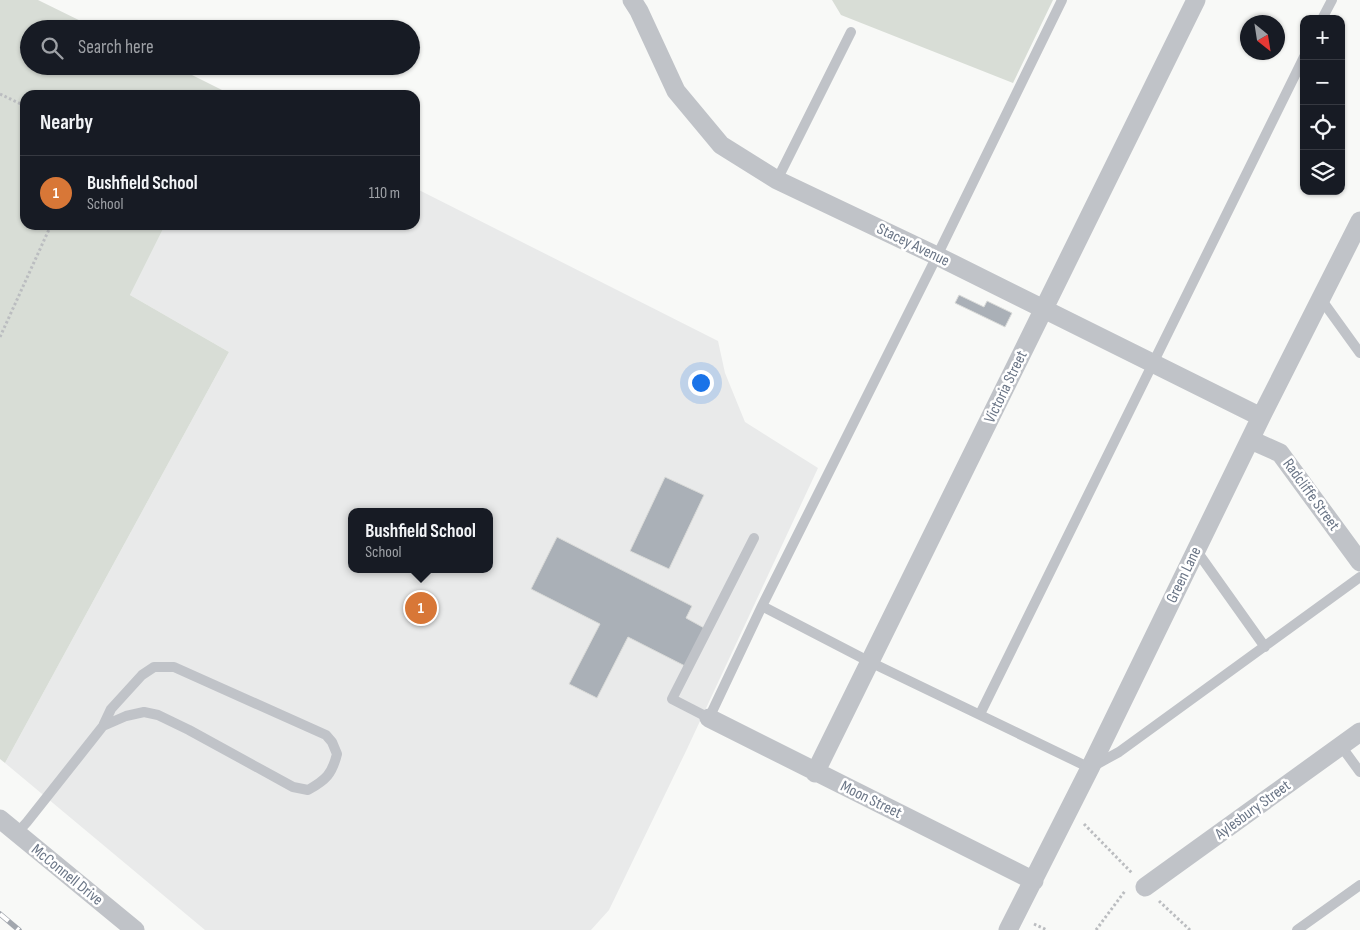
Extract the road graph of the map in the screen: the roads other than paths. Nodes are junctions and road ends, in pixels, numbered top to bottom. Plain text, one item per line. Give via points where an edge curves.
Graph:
1 (632, 0) edge
2 (1062, 0) edge
3 (1196, 0) edge
4 (1332, 0) edge
5 (1324, 15) edge
6 (851, 32) dead end
7 (1303, 60) edge
8 (777, 180) junction
9 (1360, 221) edge
10 (937, 256) junction
11 (1321, 299) junction
12 (1044, 310) junction
13 (1360, 353) edge
14 (1153, 364) junction
15 (1261, 417) junction
16 (1251, 440) junction
17 (754, 538) dead end
18 (1196, 550) junction
19 (1360, 562) edge
20 (1360, 578) edge
21 (762, 606) junction
22 (1265, 646) junction
23 (870, 662) junction
24 (980, 714) junction
25 (709, 718) junction
26 (103, 726) junction
27 (1360, 732) edge
28 (1341, 746) junction
29 (1090, 768) junction
30 (1360, 772) edge
31 (815, 773) junction
32 (0, 819) edge
33 (17, 833) junction
34 (1034, 881) junction
35 (1140, 882) road end
36 (1360, 885) edge
37 (135, 930) edge
38 (1008, 930) edge
39 (1297, 930) edge

1 - 8 street, Stacey Avenue via 676,91 720,145
2 - 10 lane
3 - 12 street, Victoria Street
4 - 5 lane
6 - 8 lane
7 - 14 lane
8 - 10 street, Stacey Avenue
9 - 11 street, Green Lane
10 - 12 street, Stacey Avenue
10 - 21 lane
11 - 13 lane
11 - 15 street, Green Lane
12 - 14 street, Stacey Avenue
12 - 23 street, Victoria Street
14 - 15 street, Stacey Avenue
14 - 24 lane
15 - 16 street, Green Lane
16 - 18 street, Green Lane
16 - 19 street, Radcliffe Street via 1280,453
17 - 25 lane via 672,699
18 - 22 lane
18 - 29 street, Green Lane
20 - 22 lane
21 - 23 lane
21 - 25 lane
22 - 29 lane via 1119,752
23 - 24 lane
23 - 31 street, Victoria Street
24 - 29 lane
25 - 31 street, Moon Street
26 - 26 lane via 111,709 142,675 154,667 174,667 326,735 337,754 333,768 323,782 308,790 293,788 158,715 144,712
26 - 33 lane
27 - 28 street, Aylesbury Street
28 - 30 lane
28 - 35 street, Aylesbury Street
29 - 34 street, Green Lane
31 - 34 street, Moon Street
32 - 33 street, McConnell Drive
33 - 37 street, McConnell Drive
34 - 38 street, Green Lane
36 - 39 lane

